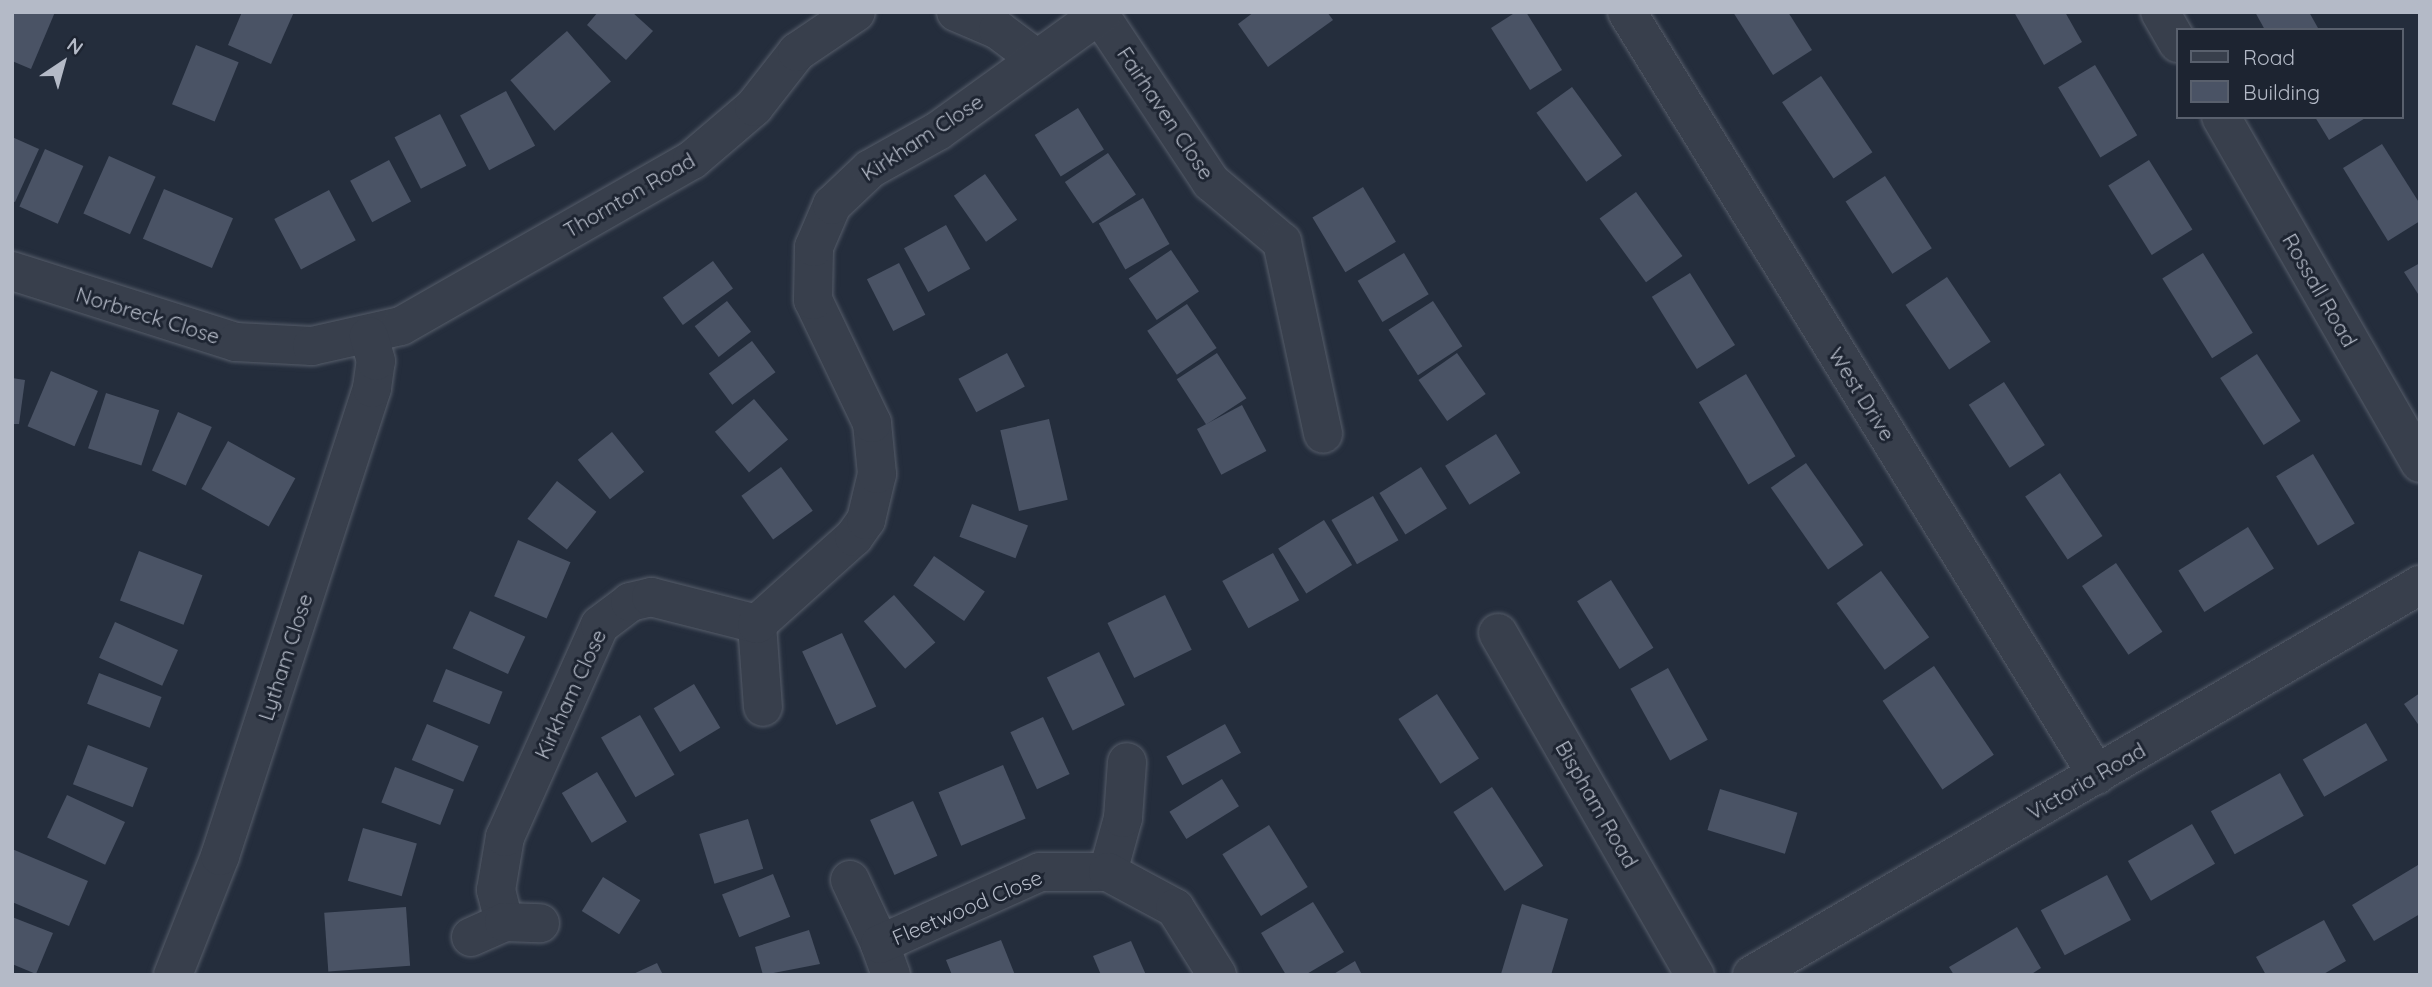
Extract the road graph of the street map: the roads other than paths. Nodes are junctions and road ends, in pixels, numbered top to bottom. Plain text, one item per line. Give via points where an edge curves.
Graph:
1 (856, 12) edge
2 (1627, 12) edge
3 (2160, 12) edge
4 (961, 13) edge
5 (1101, 14) edge
6 (2176, 40) edge
7 (1037, 59) junction
8 (2222, 119) edge
9 (12, 271) edge
10 (369, 335) junction
11 (1323, 434) dead end
12 (2420, 463) edge
13 (2420, 585) edge
14 (757, 624) junction
15 (1498, 633) dead end
16 (763, 708) dead end
17 (1127, 762) dead end
18 (2097, 775) junction
19 (1108, 872) junction
20 (850, 880) dead end
21 (505, 927) dead end
22 (885, 959) edge
23 (173, 975) edge
24 (1217, 975) edge
25 (1695, 975) edge
26 (1752, 975) edge

1 - 10 street, Thornton Road via 796,52 754,107 692,160 429,313
2 - 18 street, West Drive
3 - 6 street
4 - 7 street
5 - 7 street
5 - 11 street, Fairhaven Close via 1211,182 1282,242
7 - 14 street, Kirkham Close via 938,131 859,177 820,226 813,300 872,423 878,450 874,496 854,537
8 - 12 street, Rossall Road
9 - 10 street, Norbreck Close via 236,342 312,346
10 - 23 street, Lytham Close via 376,361 372,388 220,856
13 - 18 street, Victoria Road
14 - 16 street
14 - 21 street, Kirkham Close via 651,597 630,602 600,625 505,837 496,890
15 - 25 street, Bispham Road
17 - 19 street via 1123,818
18 - 26 street, Victoria Road
19 - 22 street, Fleetwood Close via 1040,873
19 - 24 street, Fleetwood Close via 1175,908
20 - 22 street, Fleetwood Close

